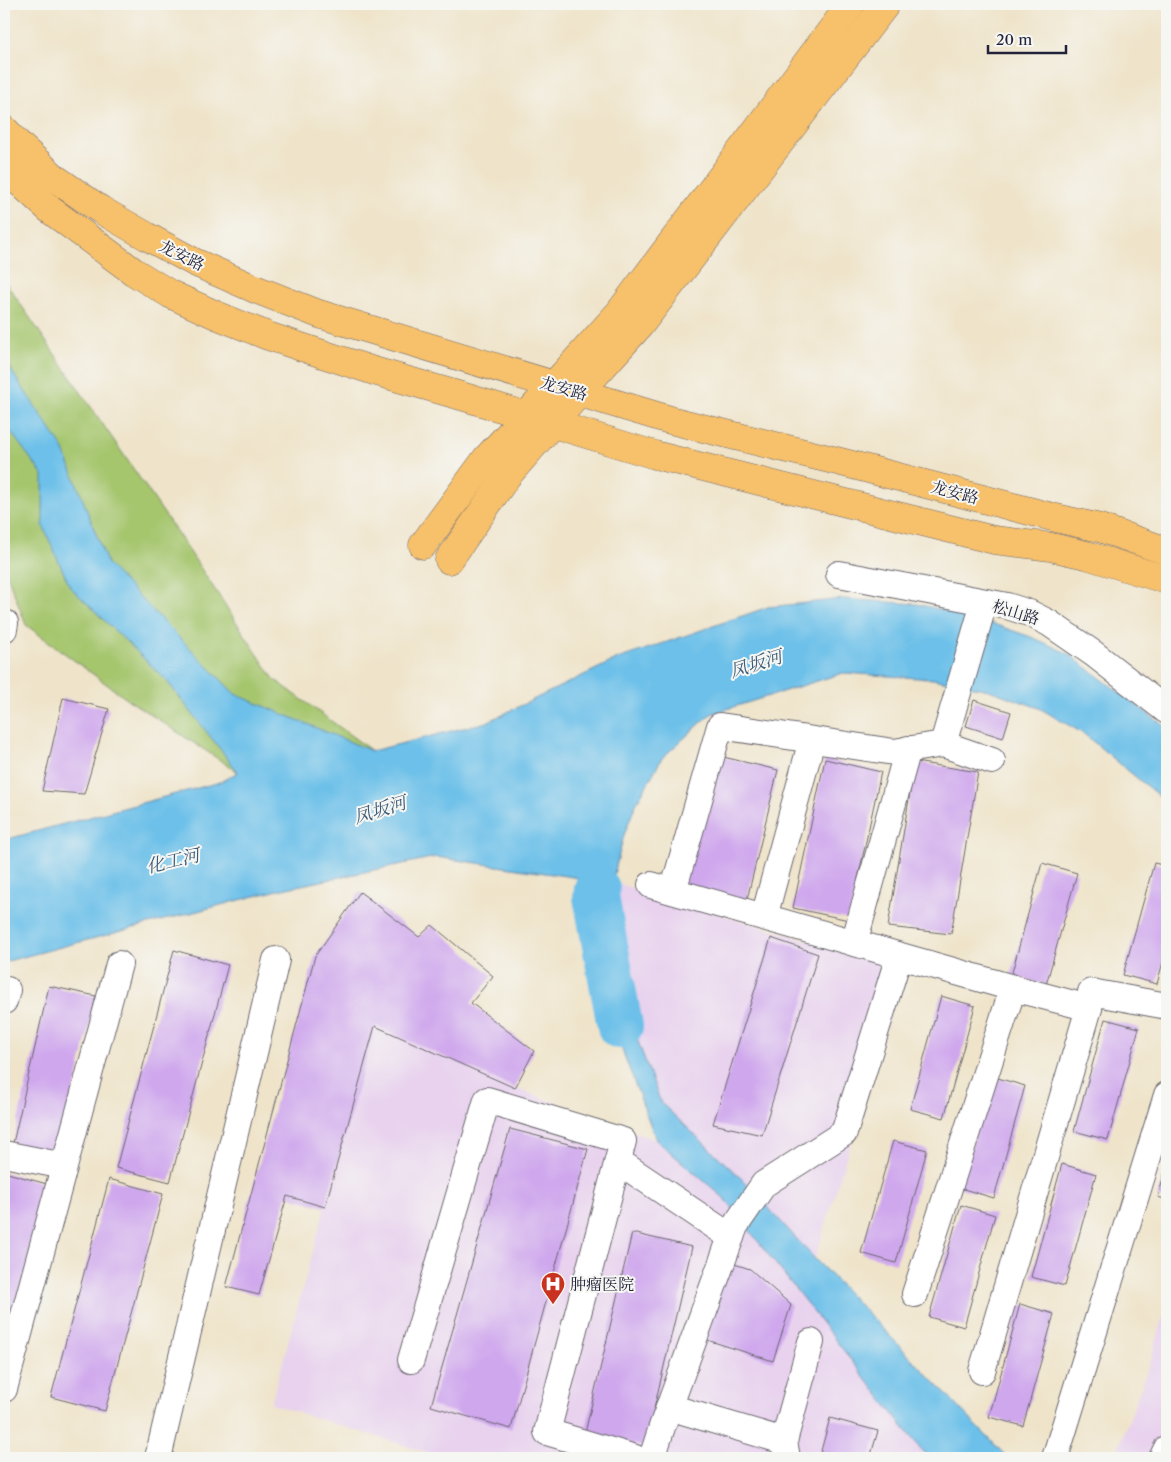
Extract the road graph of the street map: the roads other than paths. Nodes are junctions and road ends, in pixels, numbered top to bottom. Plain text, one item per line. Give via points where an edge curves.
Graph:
1 (851, 4) edge
2 (886, 4) edge
3 (4, 129) edge
4 (4, 168) edge
5 (566, 389) junction
6 (539, 420) junction
7 (423, 545) dead end
8 (1167, 551) edge
9 (449, 560) dead end
10 (838, 574) dead end
11 (1167, 580) edge
12 (984, 603) junction
13 (4, 623) edge
14 (4, 629) edge
15 (1167, 711) edge
16 (812, 740) junction
17 (943, 744) junction
18 (908, 749) junction
19 (992, 760) dead end
20 (764, 917) junction
21 (854, 943) junction
22 (899, 956) junction
23 (276, 960) dead end
24 (119, 964) dead end
25 (1013, 988) junction
26 (1167, 1006) edge
27 (1089, 1008) junction
28 (1167, 1095) edge
29 (4, 1154) edge
30 (618, 1161) junction
31 (64, 1166) junction
32 (733, 1232) junction
33 (915, 1294) dead end
34 (811, 1342) dead end
35 (411, 1360) dead end
36 (982, 1371) dead end
37 (4, 1389) edge
38 (669, 1408) junction
39 (1167, 1448) edge
40 (786, 1450) edge
41 (158, 1458) edge
42 (635, 1458) edge
43 (652, 1458) edge
44 (1055, 1458) edge
45 (1162, 1458) edge

1 - 5 main road via 619,313
2 - 5 main road via 640,325
3 - 5 main road, 龙安路 via 56,179 101,210 194,262 319,314
4 - 6 main road via 48,209 134,272 178,298 304,349
5 - 6 main road
5 - 8 main road, 龙安路 via 670,420 1100,528
6 - 7 main road via 486,459
6 - 9 main road via 507,476
6 - 11 main road via 655,455 994,540 1086,555
10 - 12 street, 松山路
12 - 15 street, 松山路 via 1029,613 1049,623
12 - 17 street
13 - 14 street
16 - 18 street via 894,752
16 - 20 street
16 - 20 street via 720,726 662,888
17 - 18 street
17 - 19 street
18 - 21 street
20 - 21 street
21 - 22 street
22 - 25 street
22 - 32 street via 844,1133 764,1184
23 - 41 street
24 - 31 street
25 - 27 street
25 - 33 street
26 - 27 street via 1091,992
27 - 36 street
28 - 44 street
29 - 31 street
30 - 32 street
30 - 35 street via 623,1141 486,1100
30 - 42 street via 547,1432
31 - 37 street
32 - 38 street
34 - 40 street
38 - 40 street
38 - 43 street
39 - 45 street

